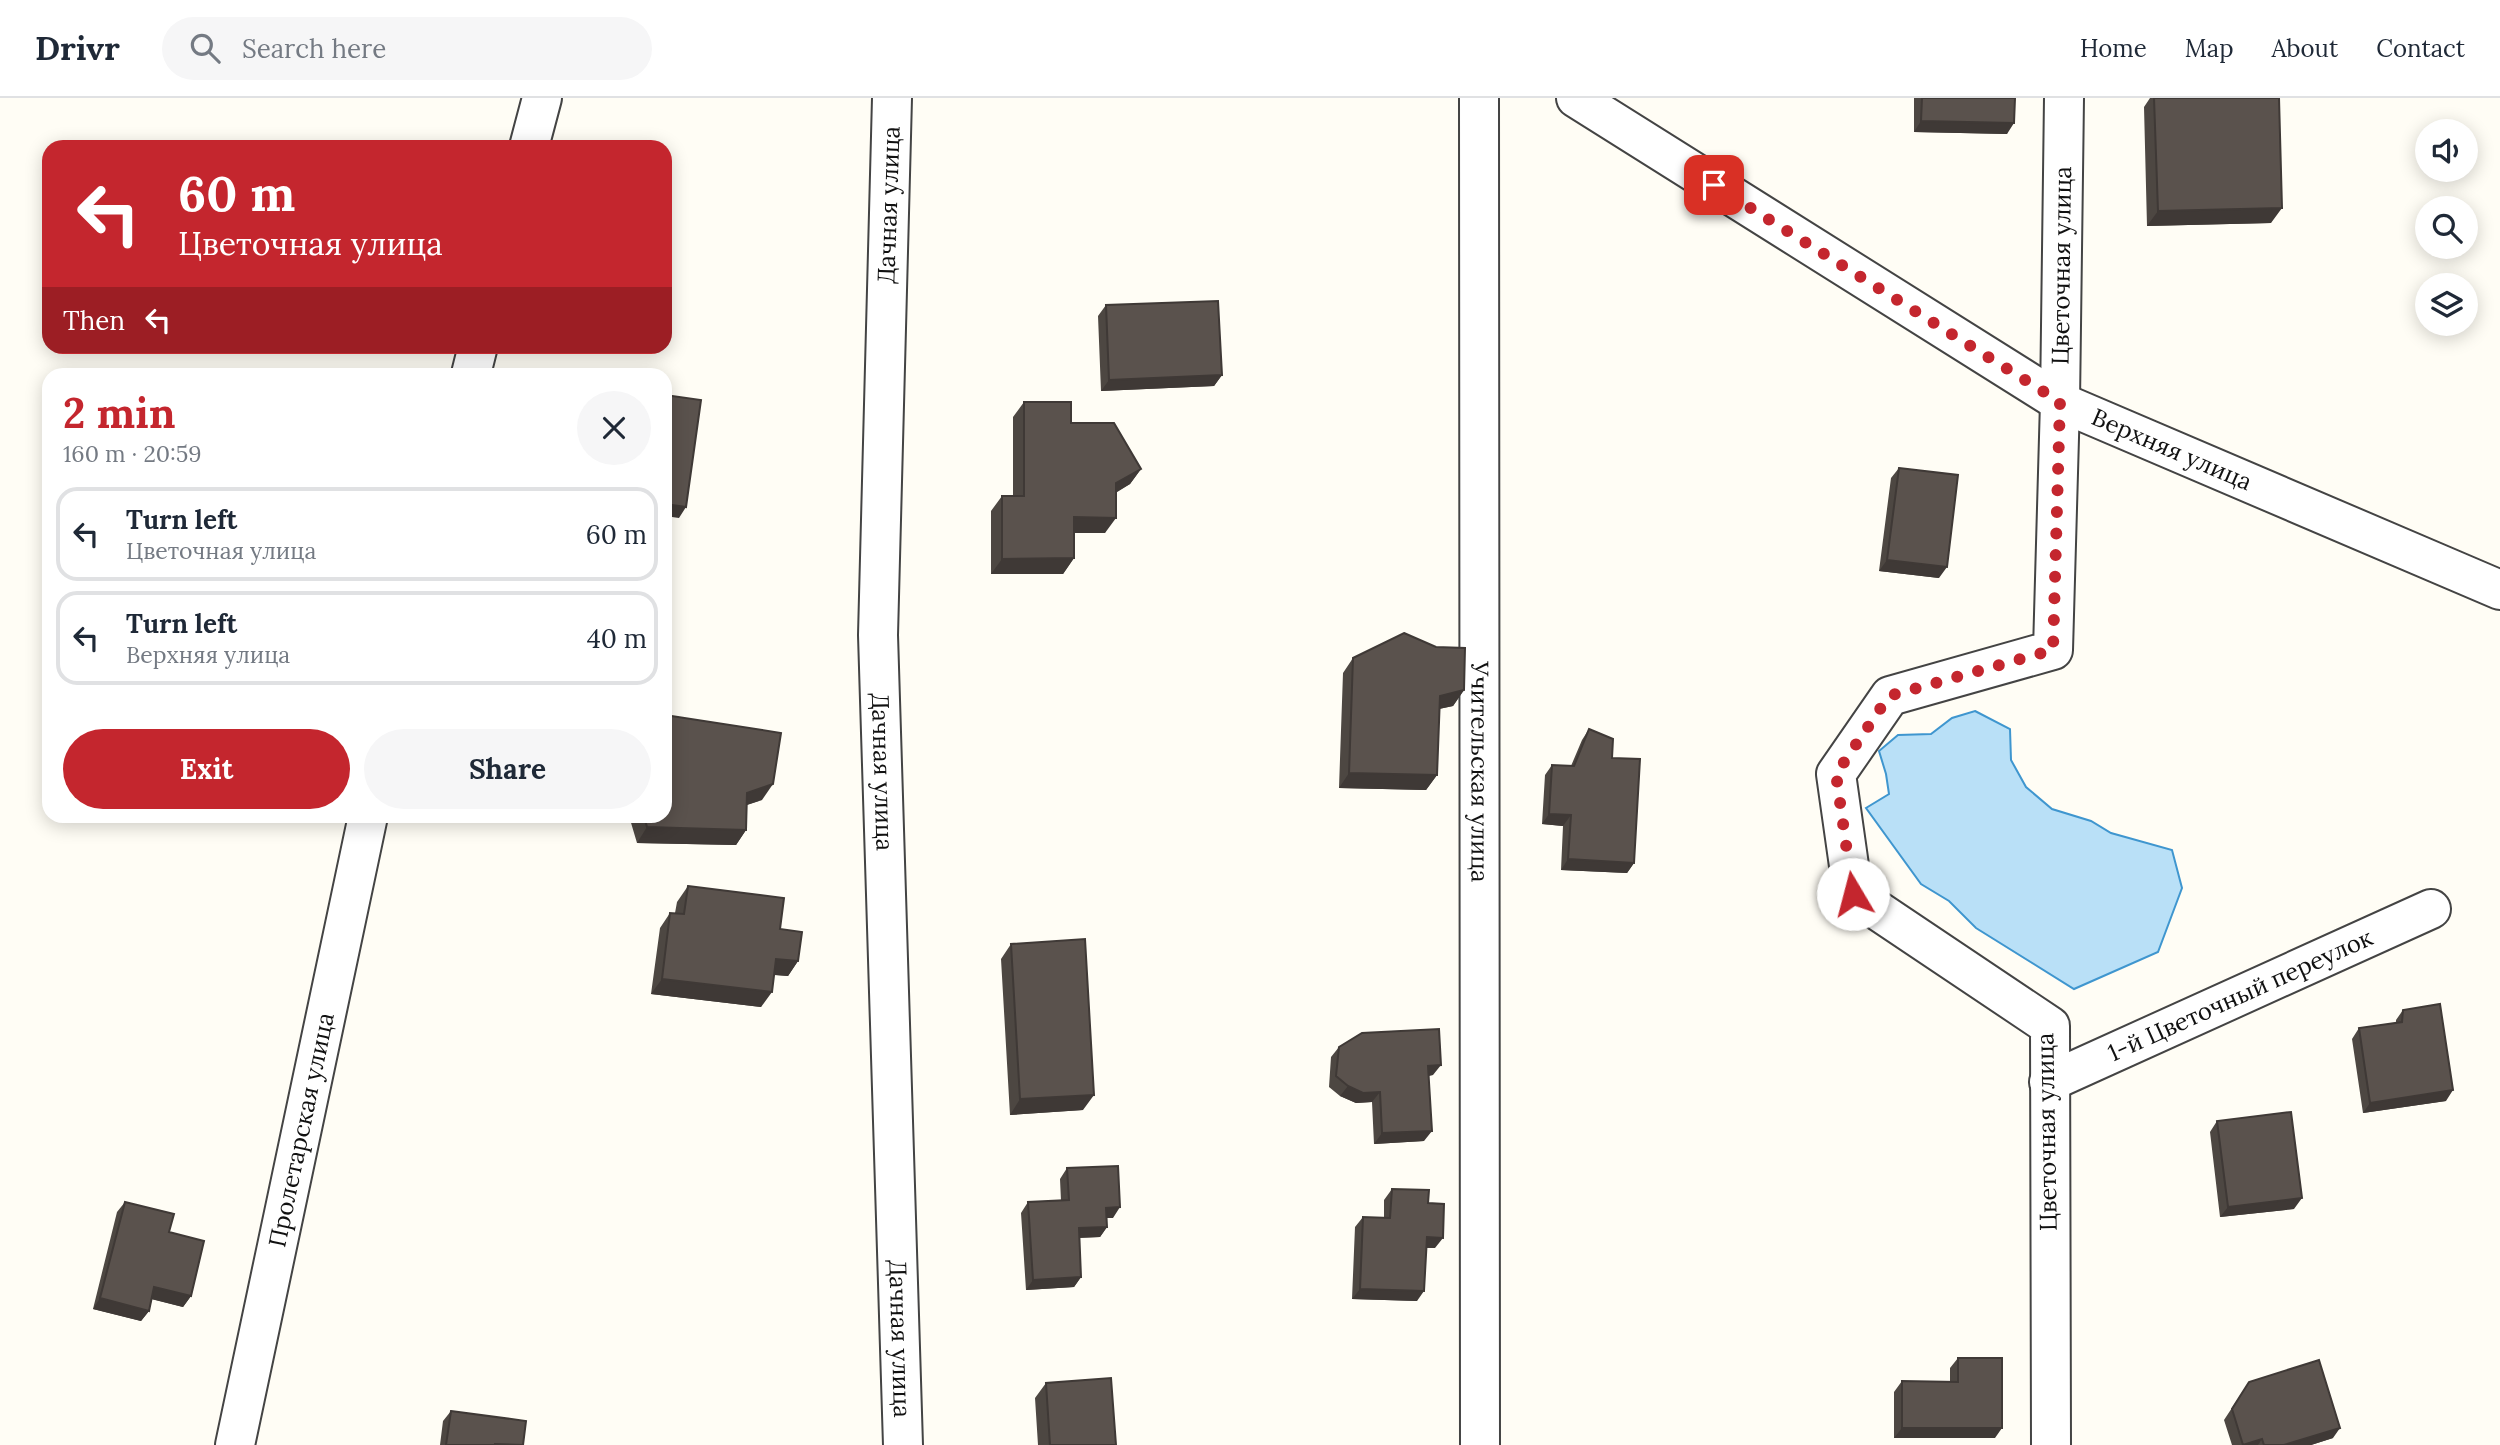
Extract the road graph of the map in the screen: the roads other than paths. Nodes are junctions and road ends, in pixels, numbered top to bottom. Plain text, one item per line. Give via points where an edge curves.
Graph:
1 (542, 98) edge
2 (892, 98) edge
3 (1479, 98) edge
4 (1576, 98) edge
5 (2064, 98) edge
6 (531, 140) edge
7 (2060, 402) junction
8 (2500, 590) edge
9 (367, 823) edge
10 (2431, 909) dead end
11 (2049, 1082) junction
12 (235, 1445) edge
13 (903, 1445) edge
14 (1480, 1445) edge
15 (2050, 1445) edge

1 - 6 street
2 - 13 street, Дачная улица via 878,635
3 - 14 street, Учительская улица
4 - 7 street, Верхняя улица
5 - 7 street, Цветочная улица
7 - 8 street, Верхняя улица
7 - 11 street, Цветочная улица via 2053,650 1889,696 1836,774 1853,894 2050,1026
9 - 12 street, Пролетарская улица
10 - 11 street, 1-й Цветочный переулок
11 - 15 street, Цветочная улица

